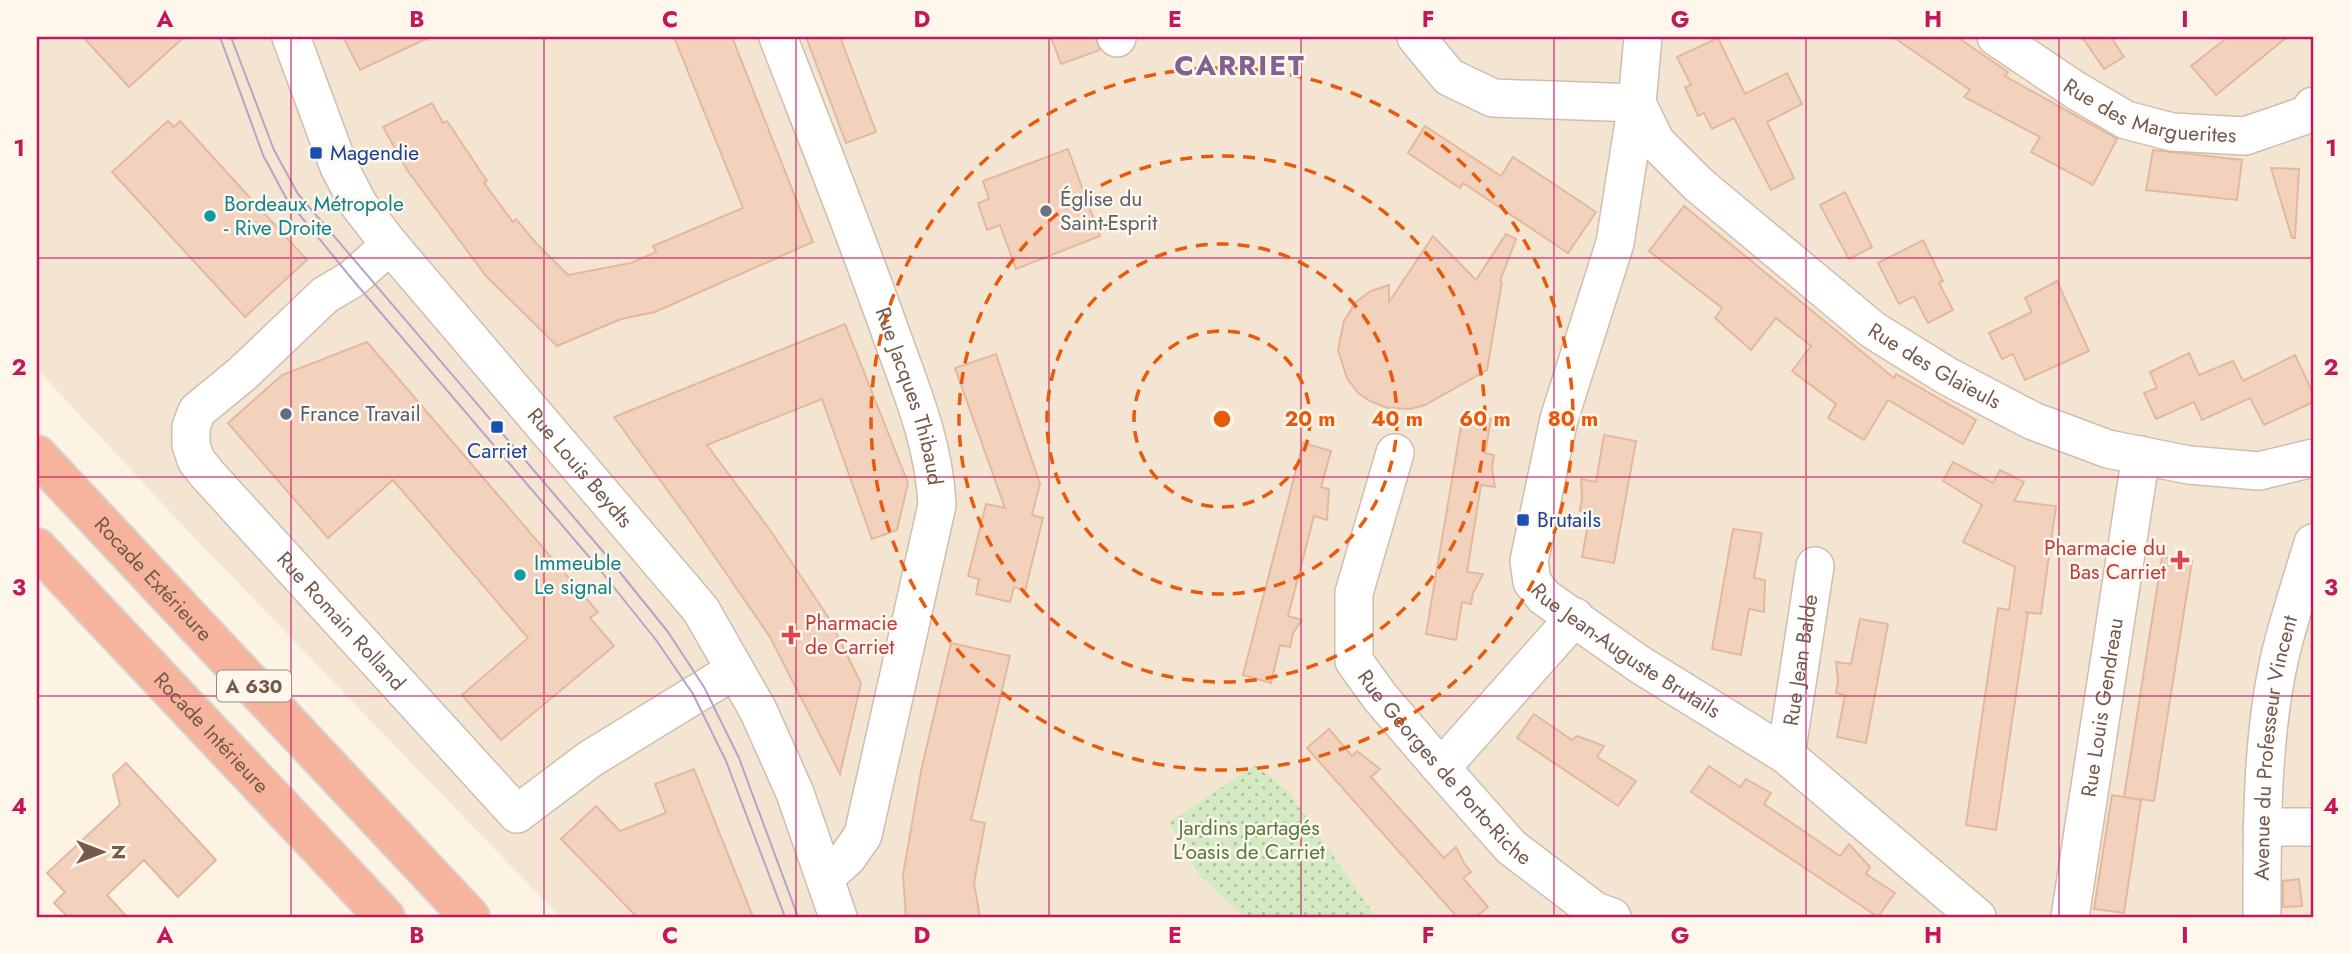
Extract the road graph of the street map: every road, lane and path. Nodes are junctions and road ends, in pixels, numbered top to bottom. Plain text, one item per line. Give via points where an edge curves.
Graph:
1 (291, 37) edge
2 (778, 37) edge
3 (1416, 37) edge
4 (1643, 37) edge
5 (1996, 37) edge
6 (1637, 103) junction
7 (2313, 106) edge
8 (390, 245) junction
9 (1395, 453) dead end
10 (37, 455) edge
11 (2141, 456) junction
12 (2313, 458) edge
13 (2313, 543) edge
14 (37, 548) edge
15 (1815, 566) dead end
16 (1575, 617) junction
17 (735, 670) junction
18 (1786, 755) junction
19 (1441, 768) junction
20 (2262, 827) junction
21 (2313, 827) edge
22 (825, 877) junction
23 (385, 917) edge
24 (470, 917) edge
25 (838, 917) edge
26 (1612, 917) edge
27 (1977, 917) edge
28 (2070, 917) edge
29 (2262, 917) edge

1 - 8 street, Rue Louis Beydts via 339,167 359,205
2 - 22 street, Rue Jacques Thibaud via 886,317 936,473 937,505 863,835 847,858
3 - 6 street via 1449,77 1493,98
4 - 6 street, Rue Jean-Auguste Brutails
5 - 7 street, Rue des Marguerites via 2126,120 2172,132 2245,136 2306,114
6 - 11 street, Rue des Glaïeuls via 1656,142 1699,185 1873,330 2033,422
6 - 16 street, Rue Jean-Auguste Brutails via 1615,243 1559,419 1529,561 1538,590
8 - 17 street, Rue Louis Beydts via 701,610
8 - 17 street, Rue Romain Rolland via 352,279 325,295 197,411 191,445 207,474 517,814 590,759
9 - 19 street, Rue Georges de Porto-Riche via 1354,593 1354,661
10 - 24 highway, Rocade Extérieure / A 630
11 - 12 street, Rue des Glaïeuls via 2189,466 2259,471
11 - 28 street, Rue Louis Gendreau
13 - 20 street, Avenue du Professeur Vincent via 2280,654
14 - 23 highway, Rocade Intérieure / A 630
15 - 18 street, Rue Jean Balde
16 - 18 street, Rue Jean-Auguste Brutails via 1640,664
16 - 19 street
17 - 22 street, Rue Louis Beydts via 795,793
18 - 27 street, Rue Jean-Auguste Brutails
19 - 26 street, Rue Georges de Porto-Riche via 1511,847 1595,911
20 - 21 street
20 - 29 street, Avenue du Professeur Vincent
22 - 25 street, Rue Louis Beydts

